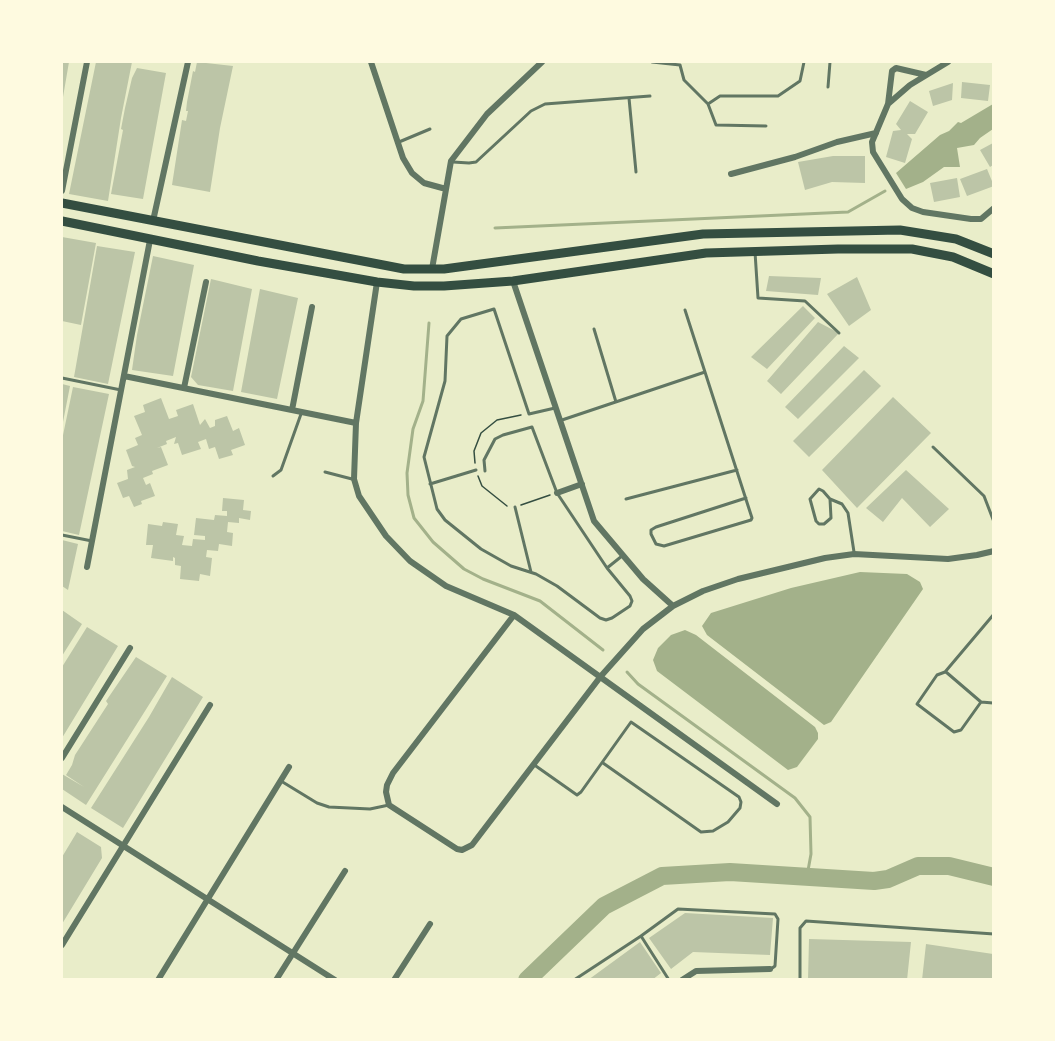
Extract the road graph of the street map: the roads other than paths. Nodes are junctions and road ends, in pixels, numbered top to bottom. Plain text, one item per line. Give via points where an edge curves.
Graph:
1 (87, 62) edge
2 (188, 62) edge
3 (371, 62) edge
4 (542, 62) edge
5 (652, 62) edge
6 (804, 62) edge
7 (830, 62) edge
8 (948, 62) edge
9 (681, 63) edge
10 (896, 65) edge
11 (926, 75) junction
12 (828, 87) dead end
13 (650, 96) dead end
14 (629, 98) junction
15 (708, 104) junction
16 (888, 104) junction
17 (766, 126) dead end
18 (430, 129) dead end
19 (876, 133) junction
20 (398, 142) junction
21 (451, 161) junction
22 (636, 172) dead end
23 (731, 174) dead end
24 (446, 189) junction
25 (62, 191) edge
26 (62, 203) edge
27 (993, 208) edge
28 (62, 221) edge
29 (153, 221) junction
30 (150, 240) junction
31 (755, 251) junction
32 (993, 254) edge
33 (432, 269) junction
34 (993, 274) edge
35 (513, 281) junction
36 (206, 282) dead end
37 (377, 282) junction
38 (312, 307) dead end
39 (685, 310) dead end
40 (594, 329) dead end
41 (839, 333) dead end
42 (705, 372) junction
43 (124, 376) junction
44 (62, 378) edge
45 (184, 388) junction
46 (121, 390) junction
47 (616, 402) junction
48 (556, 408) junction
49 (292, 410) junction
50 (302, 412) junction
51 (560, 421) junction
52 (356, 423) junction
53 (933, 447) dead end
54 (476, 470) road end
55 (737, 470) junction
56 (485, 471) dead end
57 (325, 472) dead end
58 (273, 476) dead end
59 (354, 479) junction
60 (430, 484) junction
61 (582, 484) junction
62 (557, 493) junction
63 (746, 498) junction
64 (830, 498) junction
65 (626, 499) dead end
66 (515, 507) road end
67 (993, 522) edge
68 (62, 535) edge
69 (92, 541) junction
70 (993, 551) edge
71 (854, 554) junction
72 (623, 556) junction
73 (87, 567) dead end
74 (607, 568) junction
75 (531, 572) junction
76 (673, 606) junction
77 (993, 614) edge
78 (514, 615) junction
79 (130, 648) dead end
80 (945, 672) junction
81 (601, 676) junction
82 (981, 702) junction
83 (993, 703) edge
84 (210, 705) dead end
85 (62, 758) edge
86 (603, 763) junction
87 (533, 764) junction
88 (290, 768) dead end
89 (281, 781) junction
90 (777, 804) dead end
91 (389, 805) junction
92 (62, 807) edge
93 (122, 846) junction
94 (345, 871) dead end
95 (208, 899) junction
96 (430, 924) dead end
97 (993, 934) edge
98 (641, 936) junction
99 (62, 945) edge
100 (292, 952) junction
101 (770, 969) joint
102 (158, 980) edge
103 (276, 980) edge
104 (335, 980) edge
105 (394, 980) edge
106 (574, 980) edge
107 (669, 980) edge
108 (682, 980) edge
109 (800, 980) edge

1 - 25 street
2 - 29 street
3 - 20 street
4 - 21 street via 488,114
5 - 9 lane
6 - 15 lane via 800,81 778,96 720,96
7 - 12 lane
8 - 11 street
9 - 15 lane via 684,80
10 - 11 street
10 - 16 street
11 - 16 street
13 - 14 lane
14 - 21 lane via 544,104 531,111 476,162
14 - 22 lane
15 - 17 lane via 716,125
16 - 19 street
18 - 20 lane
19 - 23 street
19 - 27 street via 873,152 902,199 912,208 981,219
20 - 24 street via 412,173 424,183
21 - 24 street
24 - 33 street
26 - 29 main road
28 - 30 main road
29 - 33 main road via 403,269
30 - 37 main road
30 - 43 street
31 - 34 main road via 912,249 953,257
31 - 35 main road via 706,253
31 - 41 lane via 758,298 805,301
32 - 33 main road via 956,238 900,230 703,234
35 - 37 main road via 431,286
35 - 48 street
36 - 45 street
37 - 52 street
38 - 49 street
39 - 42 lane
40 - 47 lane
42 - 47 lane
42 - 55 lane
43 - 45 street
43 - 46 street
44 - 46 lane
45 - 49 street
46 - 69 street
47 - 51 lane
48 - 51 street
48 - 60 lane via 529,414 494,309 461,319 447,336 445,381 424,457
49 - 50 street
50 - 52 street
50 - 58 lane via 281,470
51 - 61 street
52 - 59 street
53 - 67 lane via 984,496
54 - 60 lane
55 - 63 lane
55 - 65 lane
56 - 62 lane via 484,460 495,439 531,427
57 - 59 lane
59 - 78 street via 368,512 410,561 446,586
60 - 75 lane via 436,509 445,520 481,549
61 - 62 street
61 - 72 street via 594,521
62 - 74 lane
63 - 63 lane via 751,520 664,546 656,544 651,534 656,527
64 - 64 lane via 819,489 810,499 819,524 831,518
64 - 71 lane via 842,504 848,513
66 - 75 lane
68 - 69 lane
69 - 73 street
70 - 71 street via 948,559
71 - 76 street via 738,579
72 - 74 lane
72 - 76 street
74 - 75 lane via 632,601 606,620
76 - 81 street via 643,629
77 - 80 lane
78 - 81 street
78 - 91 street via 393,773 386,792
79 - 85 street
80 - 82 lane
80 - 82 lane via 937,675 918,700 918,706 954,732 961,730
81 - 87 street
81 - 90 street
82 - 83 lane
84 - 93 street
86 - 86 lane via 631,722 739,797 740,808 728,822 713,831 701,832
86 - 87 lane via 577,795
87 - 91 street via 472,845 462,850 452,848
88 - 89 street
89 - 91 lane via 329,807 370,809
89 - 95 street
92 - 93 street
93 - 95 street
93 - 99 street
94 - 100 street
95 - 100 street
95 - 102 street
96 - 105 street
97 - 109 lane via 806,921 800,928
98 - 101 lane via 678,909 773,913 778,919 775,966
98 - 106 lane
98 - 107 lane
100 - 103 street
100 - 104 street
101 - 108 street via 696,971

